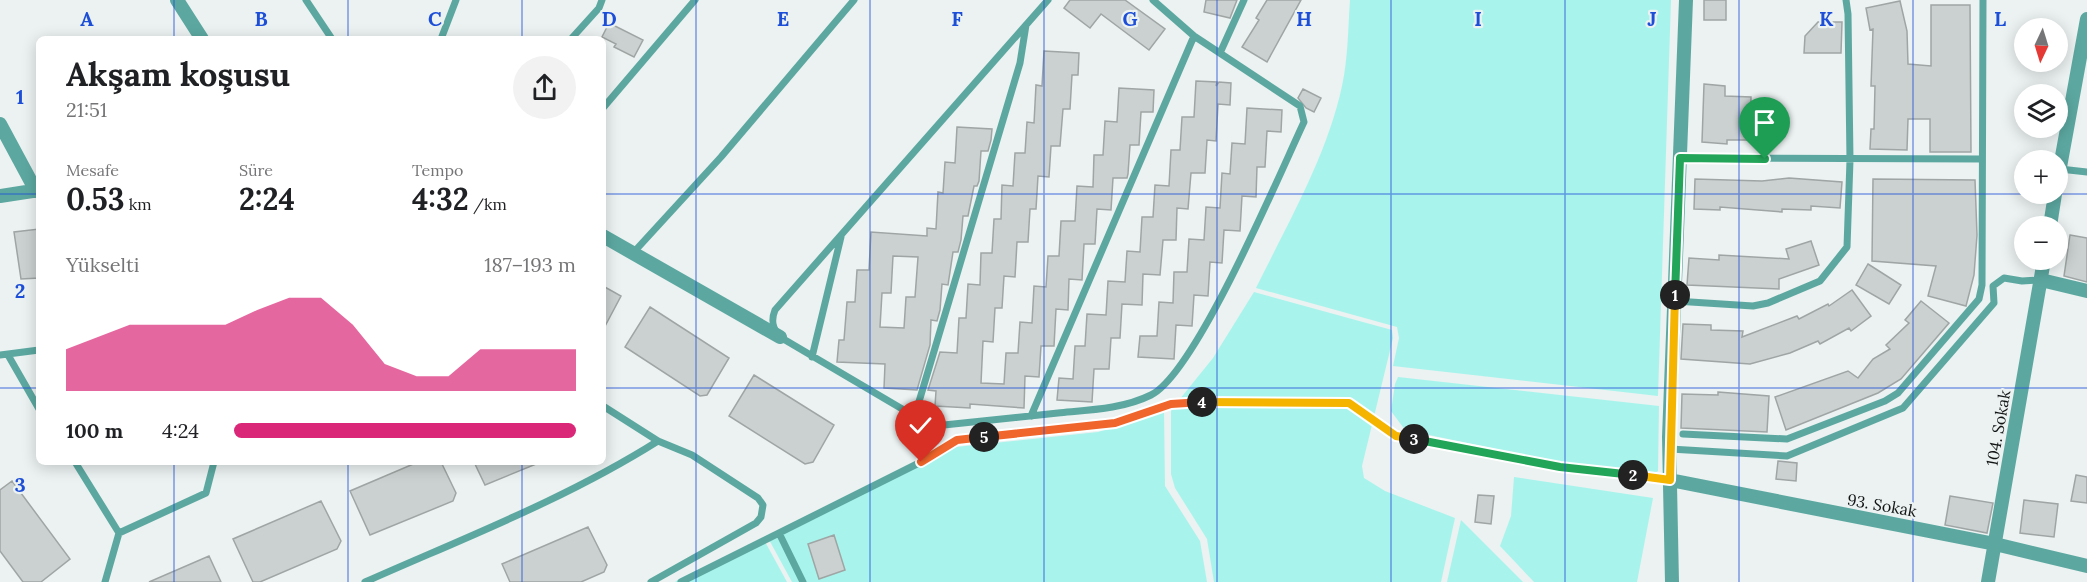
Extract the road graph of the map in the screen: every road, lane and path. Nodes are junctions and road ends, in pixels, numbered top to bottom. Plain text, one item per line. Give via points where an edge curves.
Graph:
1 (177, 0) edge
2 (306, 0) edge
3 (456, 0) edge
4 (602, 0) edge
5 (695, 0) edge
6 (854, 0) edge
7 (1048, 0) edge
8 (1153, 0) edge
9 (1244, 0) edge
10 (1686, 0) edge
11 (1845, 0) edge
12 (1983, 0) edge
13 (686, 3) edge
14 (2087, 19) edge
15 (1026, 25) junction
16 (200, 36) edge
17 (330, 36) edge
18 (442, 36) edge
19 (574, 36) edge
20 (1194, 36) junction
21 (2084, 50) edge
22 (1220, 53) junction
23 (606, 104) edge
24 (0, 124) edge
25 (2064, 150) edge
26 (1680, 158) junction
27 (1982, 159) junction
28 (1850, 160) junction
29 (2087, 172) edge
30 (2068, 173) edge
31 (36, 187) edge
32 (36, 190) edge
33 (0, 196) edge
34 (842, 234) junction
35 (606, 238) edge
36 (633, 253) junction
37 (2042, 270) edge
38 (2041, 280) junction
39 (2087, 291) edge
40 (1675, 301) junction
41 (780, 337) junction
42 (36, 350) edge
43 (4, 355) edge
44 (812, 357) junction
45 (36, 404) edge
46 (1171, 404) joint
47 (606, 408) edge
48 (915, 415) junction
49 (1031, 416) junction
50 (1683, 434) dead end
51 (1396, 436) joint
52 (658, 441) junction
53 (1670, 449) junction
54 (77, 465) edge
55 (213, 465) edge
56 (1670, 480) junction
57 (119, 533) junction
58 (779, 533) junction
59 (1995, 544) junction
60 (2087, 566) edge
61 (105, 582) edge
62 (365, 582) edge
63 (651, 582) edge
64 (681, 582) edge
65 (803, 582) edge
66 (1672, 582) edge
67 (1988, 582) edge

1 - 16 street
2 - 17 lane
3 - 18 lane
4 - 19 lane
5 - 13 lane
6 - 36 lane via 722,157
7 - 15 lane
8 - 20 lane
9 - 22 lane
10 - 26 street
11 - 28 lane
12 - 27 lane
13 - 23 lane
14 - 21 street
15 - 34 lane
15 - 48 lane via 1020,63
20 - 22 lane
20 - 49 lane
21 - 25 street
22 - 49 lane via 1300,106 1304,122 1216,307 1168,381 1155,393 1126,404
24 - 31 street
26 - 28 lane
26 - 40 street
27 - 28 lane
27 - 50 lane via 1981,294 1898,393 1787,439
28 - 40 lane via 1849,241 1825,277 1761,305
29 - 30 lane
32 - 33 street
34 - 41 lane via 775,310 772,324
34 - 44 lane
35 - 36 street
36 - 41 street
37 - 38 street, 104. Sokak
38 - 39 street
38 - 53 lane via 2004,278 1993,286 1994,303 1903,408 1787,456
38 - 59 street, 104. Sokak
40 - 53 street
41 - 44 lane
42 - 43 lane
43 - 45 lane
44 - 48 lane
46 - 51 path via 1349,403
46 - 58 lane via 1115,423 957,440
47 - 52 lane
48 - 49 lane via 926,423 944,425
51 - 56 lane via 1560,467
52 - 62 lane via 564,495
52 - 63 lane via 692,455 758,498 763,512 756,523
53 - 56 street
54 - 57 lane
55 - 57 lane via 206,493
56 - 59 street, 93. Sokak
56 - 66 street
57 - 61 lane
58 - 64 lane
58 - 65 lane
59 - 60 street, 93. Sokak
59 - 67 street, 104. Sokak

